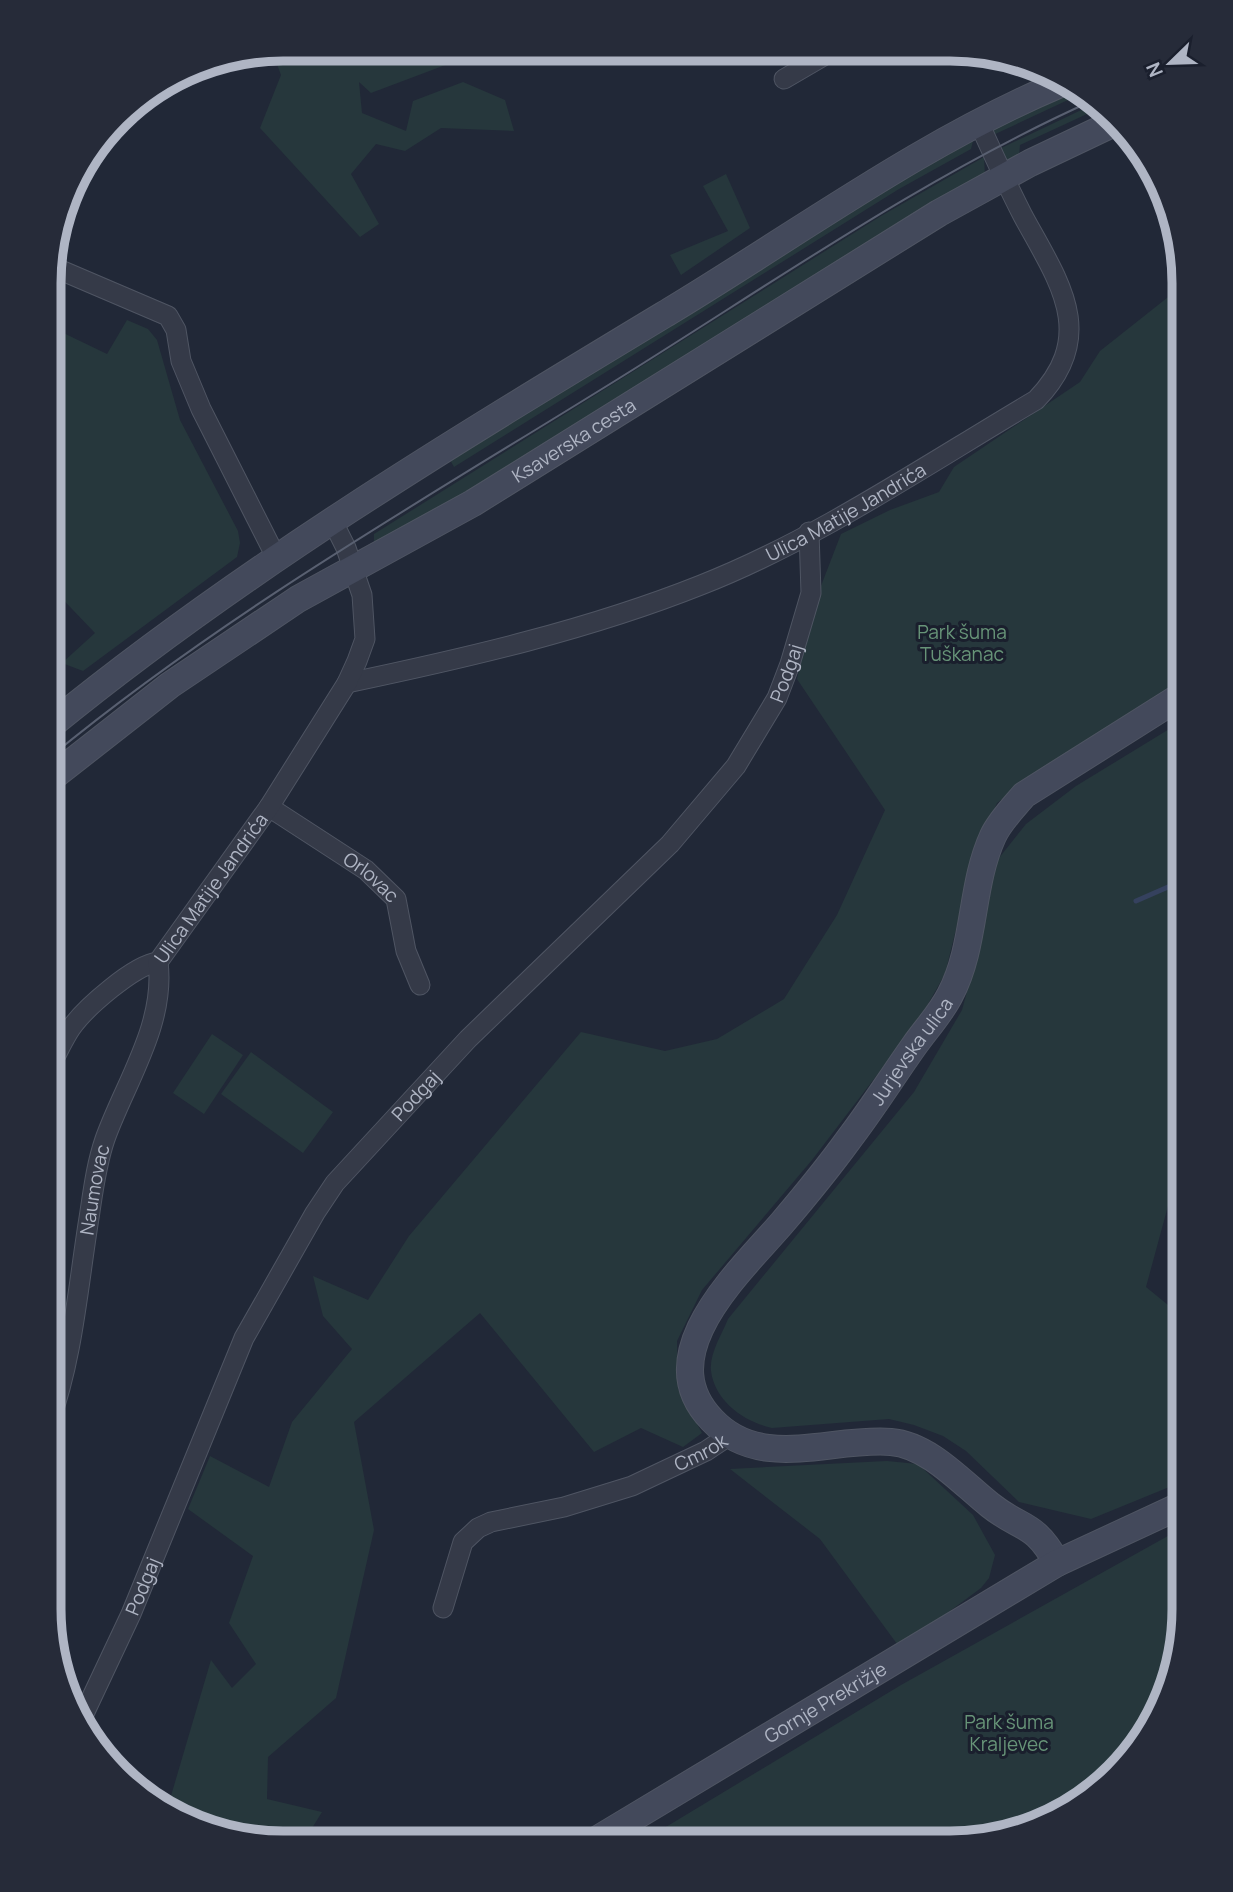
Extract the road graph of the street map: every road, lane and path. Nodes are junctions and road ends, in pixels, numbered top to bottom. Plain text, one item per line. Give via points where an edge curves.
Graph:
1 (815, 61) edge
2 (784, 79) dead end
3 (1053, 87) edge
4 (979, 123) junction
5 (1107, 126) edge
6 (1004, 177) junction
7 (62, 271) edge
8 (332, 522) junction
9 (809, 532) junction
10 (277, 559) junction
11 (354, 570) junction
12 (347, 683) junction
13 (1172, 702) edge
14 (61, 718) edge
15 (61, 770) edge
16 (269, 807) junction
17 (158, 962) junction
18 (420, 985) dead end
19 (61, 1046) edge
20 (61, 1389) edge
21 (730, 1435) junction
22 (1171, 1510) edge
23 (1057, 1563) junction
24 (443, 1608) dead end
25 (86, 1710) edge
26 (611, 1831) edge

1 - 2 street
3 - 4 main road
4 - 6 street, Ulica Matije Jandrića
4 - 8 main road via 796,230
5 - 6 main road, Ksaverska cesta
6 - 9 street, Ulica Matije Jandrića via 1066,297 1070,332 1061,369 1036,400
6 - 11 main road, Ksaverska cesta via 473,503
7 - 10 street via 169,316 201,410
8 - 10 main road
8 - 11 street, Ulica Matije Jandrića
9 - 12 street, Ulica Matije Jandrića via 725,575 653,602 554,633
9 - 25 street, Podgaj via 811,593 790,664 777,698 736,766 670,844 554,952 414,1096 335,1183 315,1213 244,1338 131,1614
10 - 14 main road
11 - 12 street, Ulica Matije Jandrića via 365,615 365,639
11 - 15 main road, Ksaverska cesta via 298,599 211,657
12 - 16 street, Ulica Matije Jandrića
13 - 21 main road, Jurjevska ulica via 1024,795 993,836 951,994 849,1139 716,1300 700,1329 692,1350 695,1397 711,1420
16 - 17 street, Ulica Matije Jandrića
16 - 18 street, Orlovac via 366,870 396,899 405,951
17 - 19 street, Ulica Matije Jandrića via 137,970 86,1012
17 - 20 street, Naumovac via 147,1037 104,1142 95,1178
21 - 23 main road, Cmrok via 771,1449 892,1441 923,1453 993,1508 1030,1527
21 - 24 street, Cmrok via 632,1486 478,1528 463,1542
22 - 23 main road, Gornje Prekrižje
23 - 26 main road, Gornje Prekrižje

